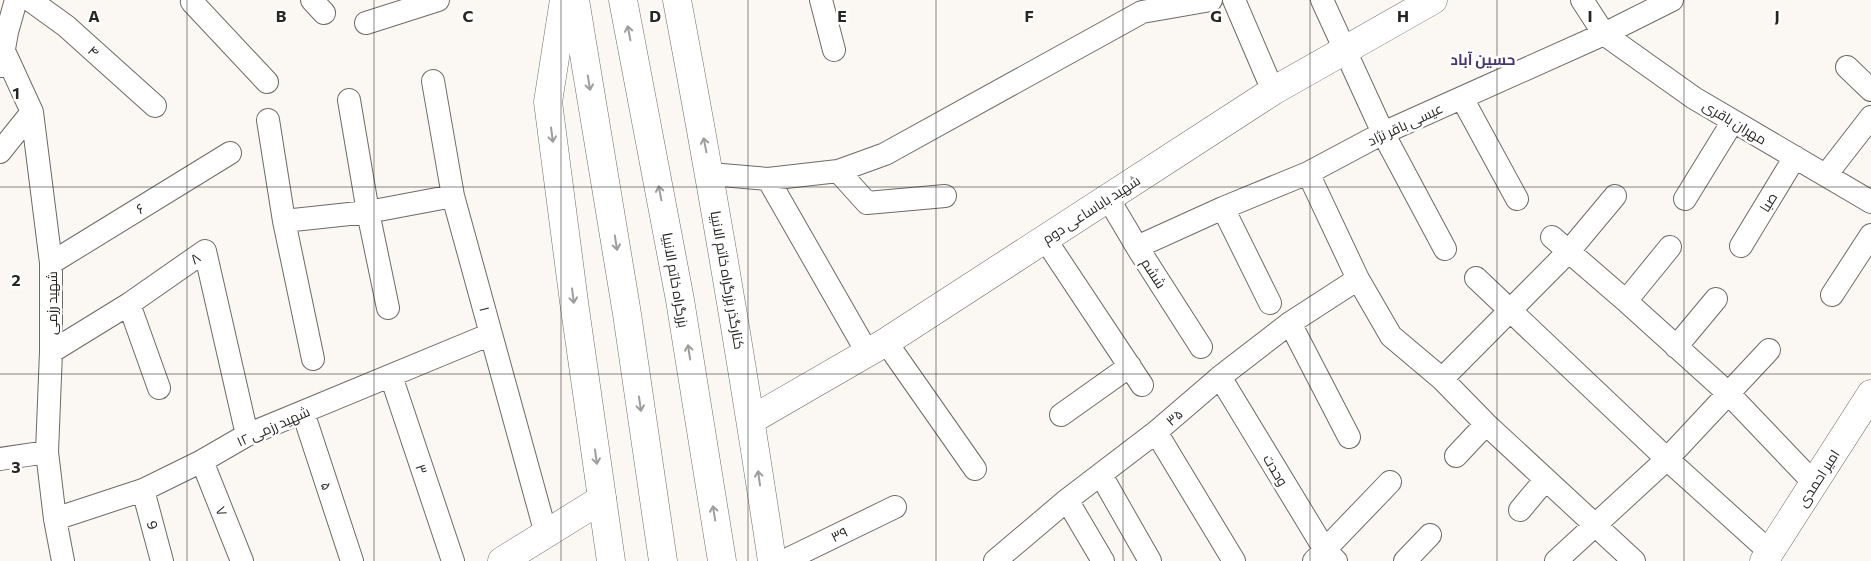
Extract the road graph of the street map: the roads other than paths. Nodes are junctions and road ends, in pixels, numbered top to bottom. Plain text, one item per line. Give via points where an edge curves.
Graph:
1 (16, 0) edge
2 (30, 0) edge
3 (193, 0) edge
4 (438, 0) edge
5 (564, 0) edge
6 (575, 0) edge
7 (623, 0) edge
8 (677, 0) edge
9 (821, 0) edge
10 (1211, 0) edge
11 (1234, 0) edge
12 (1322, 0) edge
13 (1582, 0) edge
14 (1672, 0) edge
15 (1426, 2) edge
16 (366, 22) dead end
17 (1604, 34) junction
18 (1346, 49) junction
19 (834, 50) dead end
20 (2, 61) edge
21 (1847, 67) dead end
22 (267, 82) dead end
23 (433, 82) dead end
24 (1871, 90) edge
25 (1273, 91) junction
26 (1462, 98) junction
27 (349, 100) dead end
28 (155, 106) dead end
29 (32, 112) junction
30 (1871, 117) edge
31 (268, 120) dead end
32 (1733, 121) junction
33 (1383, 133) junction
34 (0, 152) edge
35 (230, 154) dead end
36 (1795, 157) junction
37 (838, 171) junction
38 (1308, 173) junction
39 (710, 174) junction
40 (1826, 175) junction
41 (768, 179) junction
42 (453, 196) junction
43 (945, 196) dead end
44 (1615, 196) dead end
45 (1108, 198) junction
46 (1517, 199) dead end
47 (1685, 199) dead end
48 (1871, 202) edge
49 (1223, 208) junction
50 (368, 212) junction
51 (284, 221) junction
52 (1871, 235) edge
53 (1045, 239) junction
54 (1560, 244) junction
55 (1741, 246) dead end
56 (1137, 247) junction
57 (1670, 247) dead end
58 (1445, 249) dead end
59 (51, 263) junction
60 (1476, 278) dead end
61 (1358, 279) junction
62 (1832, 295) dead end
63 (1716, 299) dead end
64 (1626, 301) junction
65 (1270, 303) dead end
66 (128, 304) junction
67 (388, 308) dead end
68 (1510, 310) junction
69 (1290, 323) junction
70 (492, 334) junction
71 (876, 347) junction
72 (1201, 347) dead end
73 (1676, 347) junction
74 (1769, 350) dead end
75 (51, 352) junction
76 (313, 359) dead end
77 (1130, 366) junction
78 (391, 376) junction
79 (1220, 377) junction
80 (1442, 379) junction
81 (1142, 385) dead end
82 (159, 388) dead end
83 (1728, 394) junction
84 (1871, 394) edge
85 (303, 412) junction
86 (1061, 415) dead end
87 (751, 420) junction
88 (1486, 424) junction
89 (1156, 432) junction
90 (247, 435) junction
91 (1348, 437) dead end
92 (47, 452) junction
93 (1456, 456) dead end
94 (1666, 459) junction
95 (0, 460) edge
96 (202, 461) junction
97 (975, 469) dead end
98 (1101, 475) junction
99 (1545, 480) junction
100 (1390, 482) dead end
101 (1814, 483) junction
102 (143, 490) junction
103 (602, 499) junction
104 (1067, 500) junction
105 (894, 507) dead end
106 (1520, 510) dead end
107 (55, 519) junction
108 (1595, 525) junction
109 (546, 534) junction
110 (1430, 535) dead end
111 (1767, 557) edge
112 (1325, 558) edge
113 (64, 561) edge
114 (162, 561) edge
115 (242, 561) edge
116 (352, 561) edge
117 (453, 561) edge
118 (502, 561) edge
119 (611, 561) edge
120 (663, 561) edge
121 (722, 561) edge
122 (772, 561) edge
123 (784, 561) edge
124 (995, 561) edge
125 (1103, 561) edge
126 (1150, 561) edge
127 (1234, 561) edge
128 (1405, 561) edge
129 (1556, 561) edge
130 (1634, 561) edge

1 - 20 street, شهید رزمی
2 - 28 street, ۴ via 66,26
3 - 22 street
4 - 16 street
5 -> 103 main road via 548,102
6 -> 120 main road via 627,314
121 -> 7 main road, بزرگراه خاتم الانبیا via 680,300
39 -> 8 main road, کنارگذر بزرگراه خاتم الانبیا
9 - 19 street
10 - 37 street via 1142,12 885,154
11 - 25 street
12 - 18 street
13 - 17 street
14 - 17 street, عیسی باقر نژاد
15 - 18 main road, شهید باباساعی دوم
17 - 26 street, عیسی باقر نژاد
17 - 32 street, مهران باقری via 1694,98
18 - 25 main road, شهید باباساعی دوم
18 - 33 street
20 - 29 street, شهید رزمی
21 - 24 street
23 - 42 street, ۱
25 - 45 main road, شهید باباساعی دوم
26 - 33 street, عیسی باقر نژاد
26 - 46 street
27 - 50 street
29 - 34 street
29 - 59 street, شهید رزمی
30 - 40 street
31 - 51 street
32 - 36 street, مهران باقری
32 - 47 street
33 - 38 street, عیسی باقر نژاد
33 - 58 street
35 - 59 street, ۶
36 - 40 street, مهران باقری
36 - 55 street, صبا
37 - 41 street
37 - 43 street via 867,203
38 - 49 street, عیسی باقر نژاد
38 - 61 street
39 - 41 street
39 - 87 main road, کنارگذر بزرگراه خاتم الانبیا
40 - 48 street, مهران باقری
41 - 71 street
42 - 50 street
42 - 70 street, ۱
44 - 54 street
45 - 53 main road, شهید باباساعی دوم
45 - 56 street, ششم
49 - 56 street, عیسی باقر نژاد
49 - 65 street
50 - 51 street
50 - 67 street
51 - 76 street
52 - 62 street
53 - 71 main road, شهید باباساعی دوم
53 - 77 street
54 - 64 street
54 - 68 street
56 - 72 street, ششم
57 - 64 street
59 - 75 street, شهید رزمی
60 - 68 street
61 - 69 street, ۳۵
61 - 80 street via 1391,336
63 - 73 street
64 - 73 street
66 - 75 street, ۸
66 - 82 street
66 - 90 street, ۸ via 205,251
68 - 80 street
68 - 94 street
69 - 79 street, ۳۵
69 - 91 street
70 - 78 street, شهید رزمی ۱۲
70 - 109 street, ۱
71 - 87 main road, شهید باباساعی دوم
71 - 97 street
73 - 83 street
74 - 83 street
75 - 92 street, شهید رزمی
77 - 81 street
77 - 86 street
78 - 85 street, شهید رزمی ۱۲
78 - 117 street, ۳
79 - 89 street, ۳۵
79 - 112 street, وحدت
80 - 88 street
83 - 94 street
83 - 101 street
84 - 101 main road, امیر احمدی
85 - 90 street, شهید رزمی ۱۲
85 - 116 street, ۵
122 -> 87 main road, کنارگذر بزرگراه خاتم الانبیا
88 - 93 street
88 - 99 street
89 - 98 street, ۳۵
89 - 127 street
90 - 96 street, شهید رزمی ۱۲
92 - 95 street
92 - 107 street, شهید رزمی
94 - 108 street
94 - 111 street
96 - 102 street, شهید رزمی ۱۲
96 - 115 street, ۷
98 - 104 street, ۳۵
98 - 126 street
99 - 106 street
99 - 108 street
100 - 112 street
101 - 111 main road, امیر احمدی
102 - 107 street, شهید رزمی ۱۲
102 - 114 street, 9
103 - 109 main road
103 - 119 main road
104 - 124 street, ۳۵
104 - 125 street
105 - 123 street, ۳۹
107 - 113 street, شهید رزمی
108 - 129 street
108 - 130 street
109 - 118 main road
110 - 128 street

